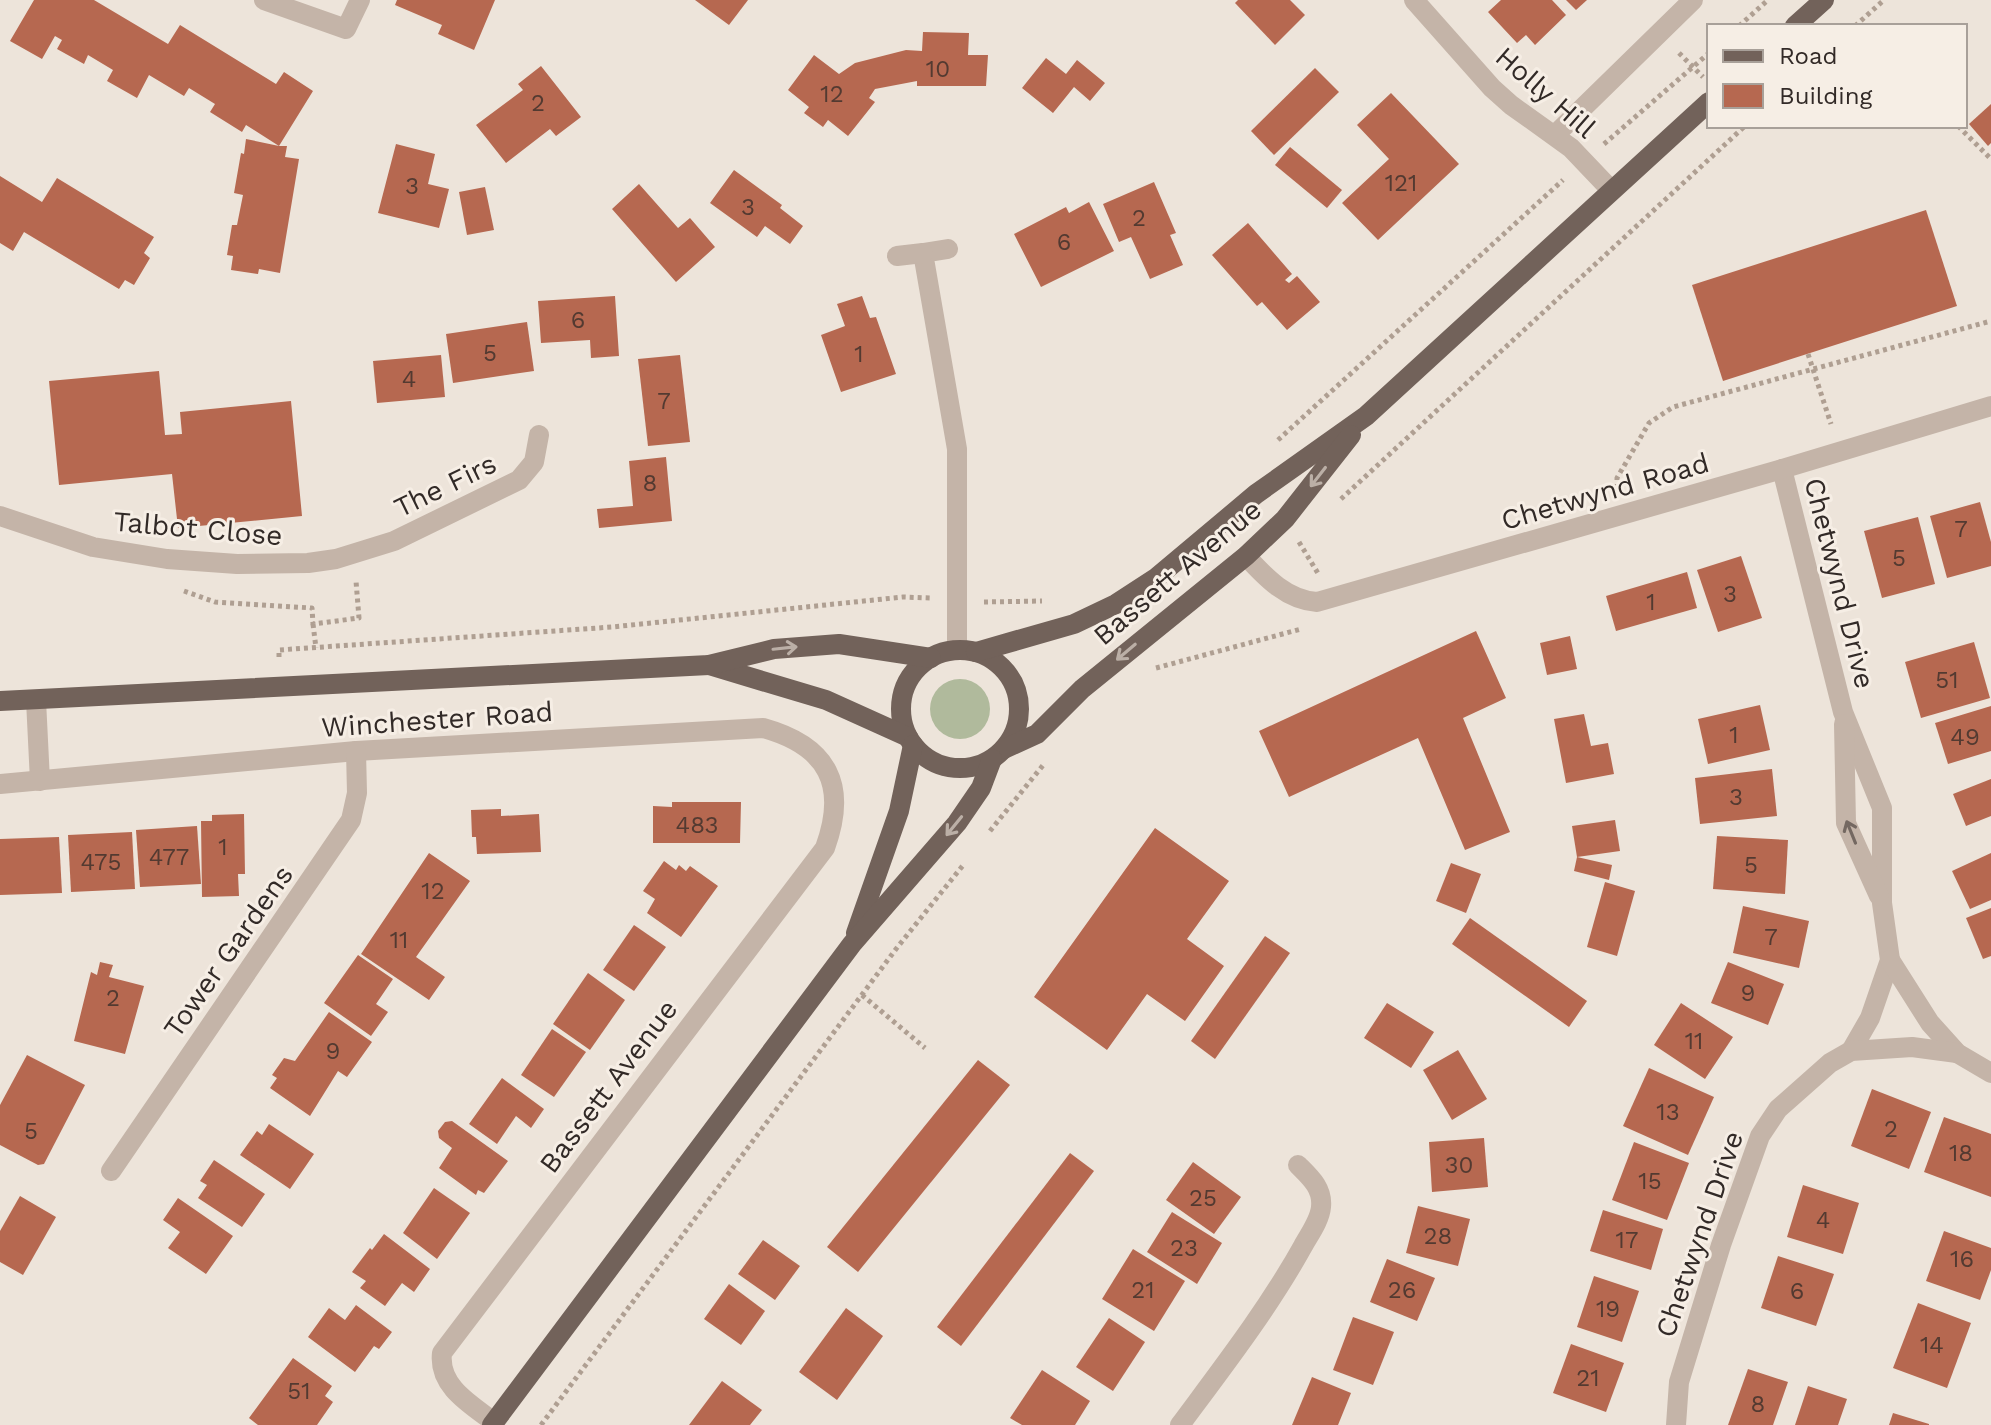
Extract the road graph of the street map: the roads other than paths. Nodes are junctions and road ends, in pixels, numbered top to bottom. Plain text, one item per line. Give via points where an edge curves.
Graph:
1 (264, 0) edge
2 (360, 0) edge
3 (1414, 0) edge
4 (1693, 0) edge
5 (1824, 0) edge
6 (1797, 24) edge
7 (1707, 104) edge
8 (1555, 135) junction
9 (1611, 190) junction
10 (948, 249) dead end
11 (923, 253) junction
12 (897, 256) dead end
13 (1991, 406) edge
14 (1366, 416) junction
15 (539, 435) dead end
16 (1782, 469) junction
17 (0, 516) edge
18 (394, 541) joint
19 (1246, 556) junction
20 (966, 651) junction
21 (931, 658) junction
22 (709, 665) junction
23 (36, 700) junction
24 (0, 701) edge
25 (1843, 712) junction
26 (910, 741) junction
27 (356, 751) junction
28 (998, 754) junction
29 (826, 767) joint
30 (40, 781) junction
31 (0, 784) edge
32 (1882, 903) junction
33 (852, 944) junction
34 (1890, 960) junction
35 (1851, 1051) junction
36 (1957, 1053) junction
37 (1991, 1073) edge
38 (1298, 1165) dead end
39 (111, 1171) dead end
40 (493, 1423) edge
41 (1180, 1425) edge
42 (1676, 1425) edge

1 - 2 street via 346,29
3 - 8 street, Holly Hill via 1492,88
4 - 8 street
5 - 6 main road
7 - 9 main road, Bassett Avenue
8 - 9 street, Holly Hill
9 - 14 main road, Bassett Avenue
10 - 11 street
11 - 12 street
11 - 20 street via 957,449
13 - 16 street, Chetwynd Road
14 -> 19 main road, Bassett Avenue via 1285,519
14 - 20 main road, Bassett Avenue via 1116,604 1074,624
15 - 18 street, The Firs via 534,462 519,480
16 - 19 street, Chetwynd Road via 1317,602 1282,590
16 - 25 street, Chetwynd Drive
17 - 18 street, Talbot Close via 93,547 237,564 308,563
19 -> 28 main road, Bassett Avenue via 1082,689 1037,734
20 - 21 main road
20 - 28 main road via 992,659 1016,693 1014,734
22 -> 21 main road, Winchester Road via 774,649 839,644
21 - 26 main road via 916,669 901,702
22 - 23 main road, Winchester Road
22 - 26 main road, Winchester Road via 826,700
23 - 24 main road, Winchester Road
23 - 30 street
25 - 32 street, Chetwynd Drive via 1882,808
32 -> 25 street, Chetwynd Drive via 1846,823
26 - 28 main road via 925,757 959,768
26 - 33 main road, Bassett Avenue via 899,811
27 - 29 street, Winchester Road via 763,728 790,735
27 - 30 street, Winchester Road
27 - 39 street, Tower Gardens via 357,793 351,820
28 -> 33 main road, Bassett Avenue via 957,823
29 - 40 street, Bassett Avenue via 835,793 835,821 825,848 442,1353 445,1380
30 - 31 street, Winchester Road
32 - 34 street, Chetwynd Drive
33 - 40 main road, Bassett Avenue
34 - 35 street, Chetwynd Drive via 1870,1018
34 - 36 street, Chetwynd Drive via 1930,1023
35 - 36 street, Chetwynd Drive via 1912,1047
35 - 42 street, Chetwynd Drive via 1799,1089 1760,1136 1679,1382
36 - 37 street, Chetwynd Drive
38 - 41 street via 1317,1183 1321,1206 1313,1227

